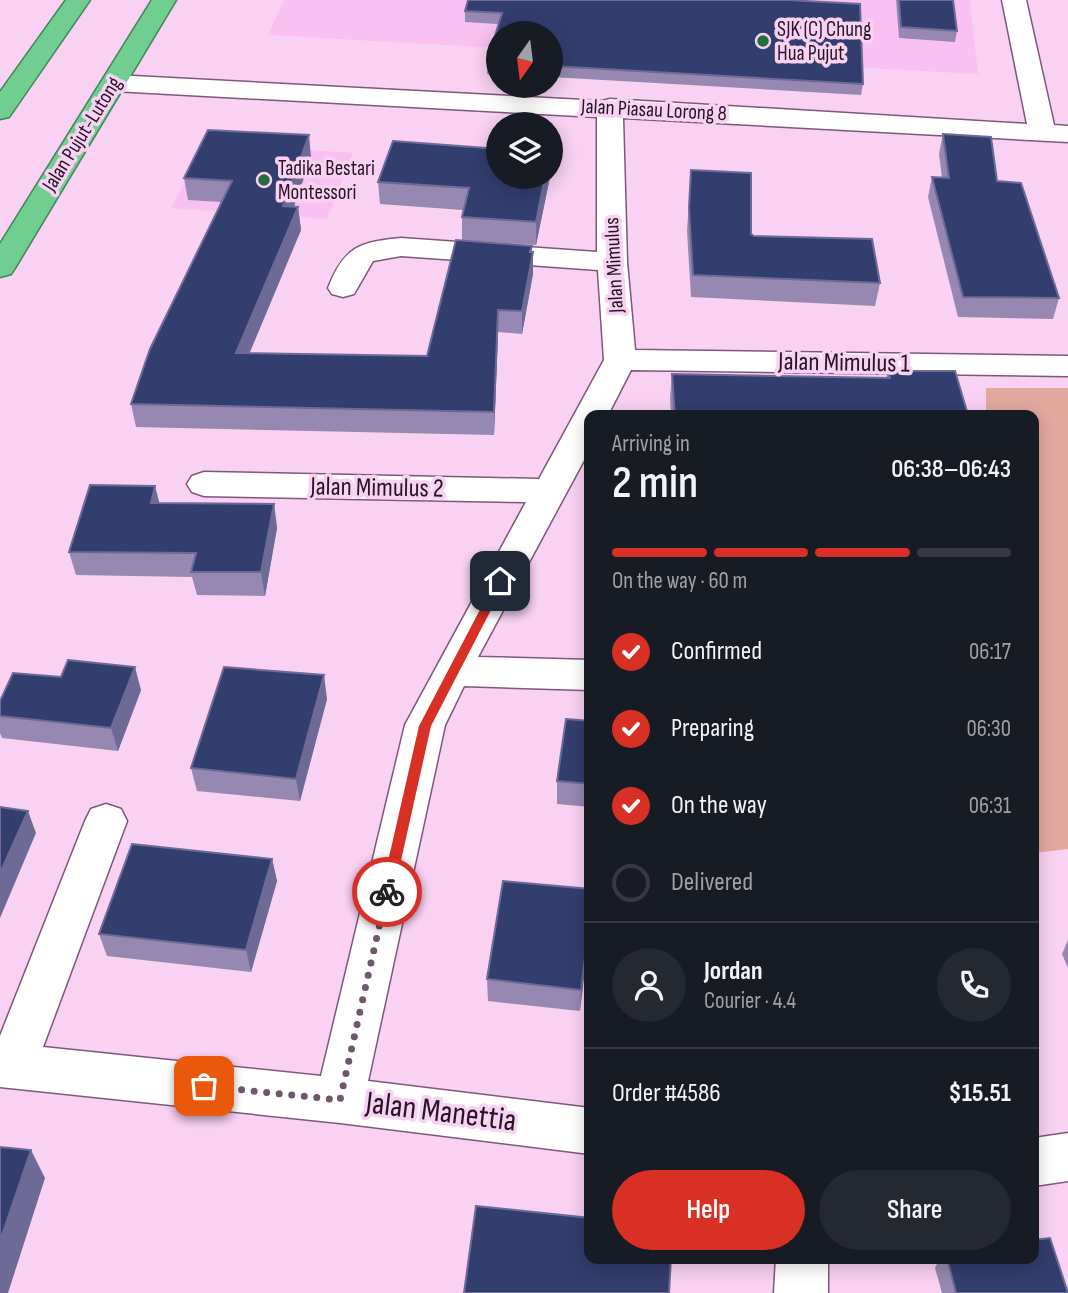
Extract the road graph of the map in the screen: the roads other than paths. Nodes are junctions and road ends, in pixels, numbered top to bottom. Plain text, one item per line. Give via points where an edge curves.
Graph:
1 (78, 0) edge
2 (164, 0) edge
3 (1014, 0) edge
4 (114, 83) junction
5 (610, 107) junction
6 (0, 111) edge
7 (1042, 131) junction
8 (1068, 134) edge
9 (612, 262) junction
10 (0, 268) edge
11 (343, 288) dead end
12 (620, 360) junction
13 (1068, 366) edge
14 (593, 410) edge
15 (584, 427) edge
16 (205, 484) dead end
17 (550, 491) junction
18 (451, 671) junction
19 (584, 675) edge
20 (106, 821) dead end
21 (6, 1065) edge
22 (340, 1100) junction
23 (584, 1131) edge
24 (1068, 1157) edge
25 (1039, 1161) edge
26 (802, 1264) edge
27 (802, 1293) edge

1 - 6 highway
2 - 4 highway, Jalan Pujut-Lutong
3 - 7 street
4 - 5 street, Jalan Piasau Lorong 8
4 - 10 highway, Jalan Pujut-Lutong
5 - 7 street, Jalan Piasau Lorong 8
5 - 9 street, Jalan Mimulus
7 - 8 street, Jalan Piasau Lorong 8
9 - 11 street via 374,249 352,262
9 - 12 street, Jalan Mimulus
12 - 13 street, Jalan Mimulus 1
12 - 14 street
15 - 17 street
16 - 17 street, Jalan Mimulus 2
17 - 18 street
18 - 19 street
18 - 22 street via 425,726
20 - 21 street
21 - 22 street, Jalan Manettia
22 - 23 street, Jalan Manettia
24 - 25 street
26 - 27 street

